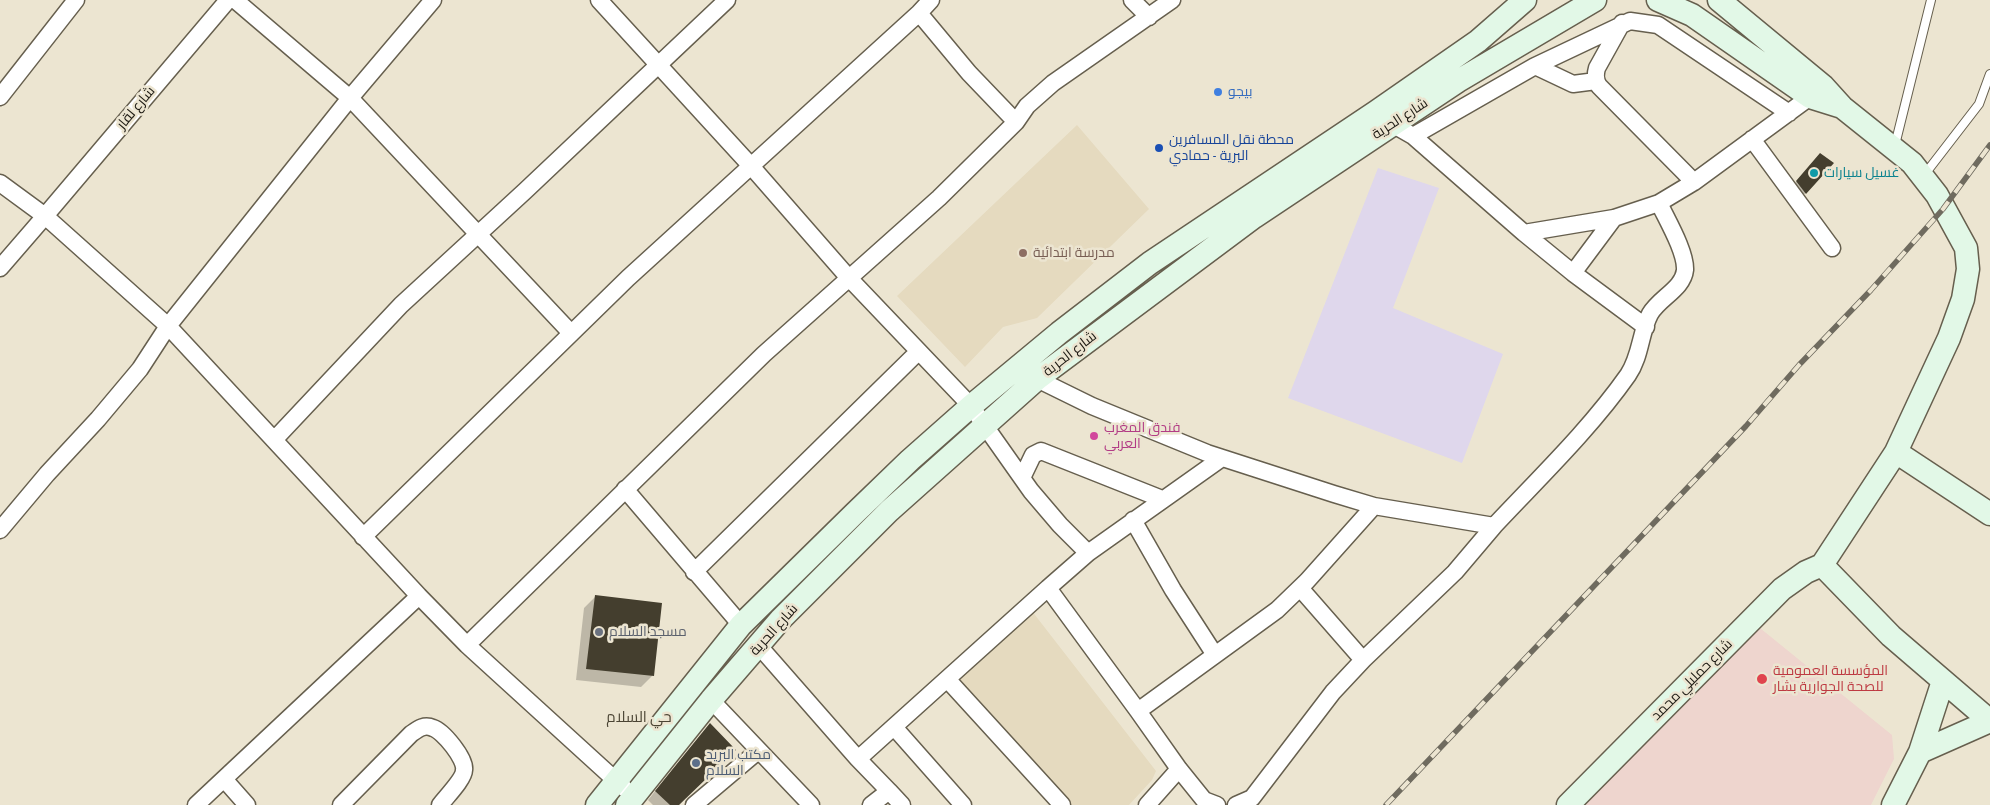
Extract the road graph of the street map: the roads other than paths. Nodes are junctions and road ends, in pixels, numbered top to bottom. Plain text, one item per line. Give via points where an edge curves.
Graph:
1 (76, 0) edge
2 (228, 0) edge
3 (235, 0) edge
4 (433, 0) edge
5 (599, 0) edge
6 (727, 0) edge
7 (931, 0) edge
8 (1132, 0) edge
9 (1172, 0) edge
10 (1524, 0) edge
11 (1595, 0) edge
12 (1658, 0) edge
13 (1931, 0) edge
14 (1727, 5) edge
15 (919, 13) junction
16 (1150, 16) junction
17 (1622, 23) junction
18 (660, 65) junction
19 (1535, 66) junction
20 (1990, 74) edge
21 (1596, 81) junction
22 (1810, 97) junction
23 (0, 98) edge
24 (350, 98) junction
25 (1842, 108) junction
26 (1789, 113) junction
27 (1016, 122) junction
28 (1392, 124) junction
29 (1413, 136) junction
30 (1752, 139) junction
31 (1895, 147) junction
32 (751, 166) junction
33 (1924, 176) junction
34 (1694, 182) junction
35 (0, 183) edge
36 (1659, 203) junction
37 (46, 216) junction
38 (1614, 218) junction
39 (1524, 233) junction
40 (479, 234) junction
41 (1832, 248) dead end
42 (0, 268) edge
43 (1573, 273) junction
44 (848, 277) junction
45 (168, 326) junction
46 (1646, 327) junction
47 (570, 333) junction
48 (918, 352) junction
49 (1037, 379) junction
50 (972, 406) junction
51 (986, 426) junction
52 (274, 440) junction
53 (1896, 452) junction
54 (1222, 458) junction
55 (1022, 478) junction
56 (625, 489) junction
57 (1162, 499) junction
58 (1374, 506) junction
59 (1990, 514) edge
60 (1133, 520) junction
61 (1494, 526) junction
62 (0, 530) edge
63 (363, 536) junction
64 (1088, 553) junction
65 (1822, 565) junction
66 (694, 572) junction
67 (1048, 588) junction
68 (1300, 588) junction
69 (418, 596) junction
70 (741, 625) junction
71 (467, 645) junction
72 (759, 646) junction
73 (1215, 655) junction
74 (1363, 660) junction
75 (947, 679) junction
76 (1943, 681) junction
77 (710, 700) junction
78 (1138, 711) junction
79 (1990, 721) edge
80 (894, 727) junction
81 (758, 751) junction
82 (1920, 752) junction
83 (858, 759) junction
84 (1179, 769) junction
85 (224, 779) junction
86 (616, 780) junction
87 (889, 791) junction
88 (630, 801) edge
89 (196, 805) edge
90 (247, 805) edge
91 (341, 805) edge
92 (440, 805) edge
93 (596, 805) edge
94 (694, 805) edge
95 (811, 805) edge
96 (871, 805) edge
97 (902, 805) edge
98 (963, 805) edge
99 (1062, 805) edge
100 (1147, 805) edge
101 (1217, 805) edge
102 (1236, 805) edge
103 (1568, 805) edge
104 (1893, 805) edge

1 - 23 street
2 - 37 street, شارع لقار
3 - 24 street
4 - 24 street
5 - 18 street
6 - 18 street
7 - 15 street
8 - 16 street
9 - 16 street
10 - 50 main road, شارع الحرية via 1470,46 1150,263
11 - 28 main road, شارع الحرية
12 - 22 main road via 1692,16
13 - 31 lane
14 - 25 main road via 1823,86
15 - 27 street via 969,73
15 - 32 street
16 - 27 street via 1054,83 1026,106
17 - 19 street
17 - 21 street via 1596,68
17 - 26 street via 1640,21 1658,25
18 - 32 street
18 - 40 street
19 - 21 street via 1573,84
19 - 29 street
20 - 33 lane via 1979,104
21 - 34 street
22 - 25 main road
22 - 26 street
24 - 40 street
24 - 45 street
25 - 31 main road
26 - 30 street
27 - 44 street via 938,198
28 - 29 street
28 - 49 main road, شارع الحرية via 1254,217
29 - 39 street
30 - 34 street
30 - 41 street
31 - 33 main road
32 - 44 street
32 - 47 street
33 - 53 main road via 1966,248 1968,269 1963,299 1949,338
34 - 36 street
35 - 37 street
36 - 38 street
36 - 46 street via 1683,256 1685,271 1683,280 1650,314
37 - 42 street, شارع لقار
37 - 45 street
38 - 39 street
38 - 43 street
39 - 43 street
40 - 47 street
40 - 52 street via 401,305
43 - 46 street
44 - 48 street
44 - 56 street
45 - 52 street
45 - 62 street via 140,369
46 - 61 street via 1638,358 1629,374 1585,428
47 - 63 street
48 - 50 street
48 - 66 street
49 - 51 main road, شارع الحرية
49 - 54 street via 1092,406
50 - 51 street
50 - 70 main road, شارع الحرية via 889,480
51 - 55 street
51 - 72 main road, شارع الحرية via 890,512
52 - 63 street
53 - 59 main road
53 - 65 main road
54 - 57 street
54 - 58 street
55 - 57 street via 1032,455 1041,452
55 - 64 street via 1060,525
56 - 66 street
56 - 71 street
57 - 60 street
58 - 61 street
58 - 68 street
60 - 64 street
60 - 73 street via 1172,590
61 - 74 street via 1455,572
63 - 69 street
64 - 67 street
65 - 76 main road via 1891,636
65 - 103 main road, شارع حمليلي محمد via 1782,589
66 - 70 street
67 - 75 street
67 - 78 street
68 - 73 street via 1277,610
68 - 74 street
69 - 71 street
69 - 85 street
70 - 86 main road, شارع الحرية
71 - 86 street
72 - 77 main road, شارع الحرية
72 - 83 street
73 - 78 street
74 - 102 street via 1333,692 1263,786 1252,798
75 - 80 street
75 - 99 street
76 - 79 main road
76 - 82 main road
77 - 81 street
77 - 88 main road, شارع الحرية
78 - 84 street
79 - 82 main road
80 - 83 street
80 - 98 street
81 - 94 street
81 - 95 street
82 - 104 main road
83 - 87 street
84 - 100 street
84 - 101 street via 1204,800
85 - 89 street
85 - 90 street
86 - 88 street
86 - 93 main road, شارع الحرية
87 - 96 street
87 - 97 street
91 - 92 street via 411,734 422,727 433,728 443,735 464,763 464,774

